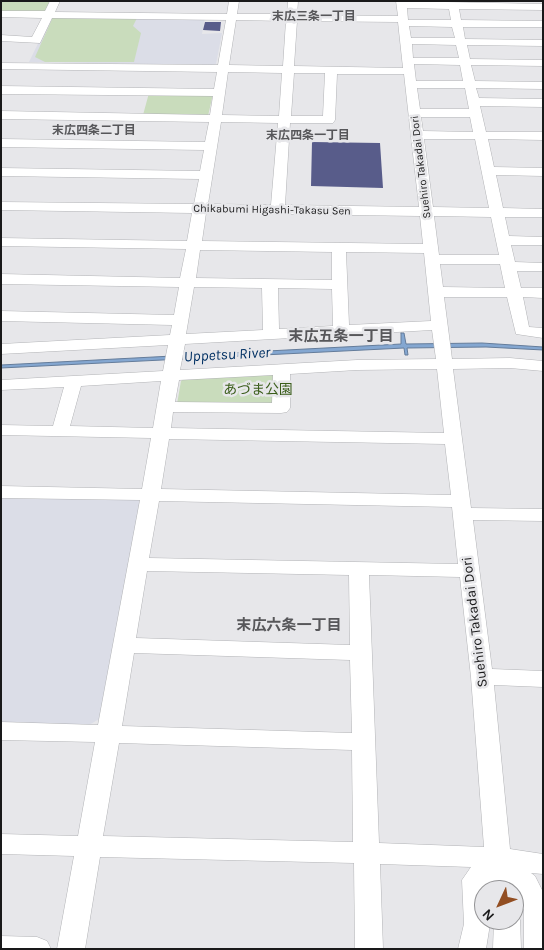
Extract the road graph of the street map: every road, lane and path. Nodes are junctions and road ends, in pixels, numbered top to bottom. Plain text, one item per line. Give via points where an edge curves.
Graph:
1 (56, 1) edge
2 (234, 1) edge
3 (294, 1) edge
4 (401, 3) edge
5 (452, 4) edge
6 (543, 7) edge
7 (1, 14) edge
8 (49, 15) junction
9 (231, 17) junction
10 (292, 18) junction
11 (403, 21) junction
12 (456, 23) junction
13 (543, 24) edge
14 (1, 38) edge
15 (406, 41) junction
16 (461, 42) junction
17 (543, 43) edge
18 (464, 62) junction
19 (543, 63) edge
20 (1, 66) edge
21 (408, 66) junction
22 (223, 68) junction
23 (288, 69) junction
24 (331, 70) junction
25 (13, 72) edge
26 (411, 84) junction
27 (469, 85) junction
28 (543, 86) edge
29 (220, 93) junction
30 (543, 103) edge
31 (474, 108) junction
32 (414, 113) junction
33 (1, 116) edge
34 (216, 118) junction
35 (285, 119) junction
36 (417, 135) junction
37 (481, 136) junction
38 (543, 136) edge
39 (1, 143) edge
40 (211, 146) junction
41 (1, 172) edge
42 (488, 172) junction
43 (543, 172) edge
44 (206, 175) junction
45 (1, 206) edge
46 (200, 209) junction
47 (278, 210) junction
48 (426, 212) junction
49 (498, 212) junction
50 (543, 213) edge
51 (502, 240) junction
52 (543, 241) edge
53 (1, 242) edge
54 (194, 245) junction
55 (339, 248) junction
56 (430, 254) junction
57 (508, 263) junction
58 (543, 266) edge
59 (1, 279) edge
60 (186, 282) junction
61 (270, 284) junction
62 (340, 284) junction
63 (436, 292) junction
64 (514, 292) junction
65 (543, 293) edge
66 (1, 316) edge
67 (179, 320) junction
68 (440, 329) junction
69 (341, 330) junction
70 (543, 332) edge
71 (271, 334) junction
72 (176, 343) junction
73 (1, 349) edge
74 (443, 359) junction
75 (543, 366) edge
76 (282, 369) junction
77 (171, 372) junction
78 (74, 381) junction
79 (1, 385) edge
80 (166, 407) junction
81 (1, 430) edge
82 (60, 431) junction
83 (161, 433) junction
84 (453, 439) junction
85 (1, 492) edge
86 (150, 495) junction
87 (461, 508) junction
88 (543, 515) edge
89 (138, 564) junction
90 (359, 570) junction
91 (469, 571) junction
92 (124, 645) junction
93 (361, 653) junction
94 (482, 677) junction
95 (543, 679) edge
96 (1, 731) edge
97 (109, 734) junction
98 (364, 742) junction
99 (1, 844) edge
100 (90, 846) junction
101 (368, 853) junction
102 (498, 858) junction
103 (543, 864) edge
104 (502, 880) edge
105 (507, 930) edge
106 (1, 948) edge
107 (37, 949) edge
108 (71, 949) edge
109 (369, 949) edge
110 (472, 949) edge
111 (507, 949) edge
112 (538, 949) edge

1 - 8 street
2 - 9 street
3 - 10 street
4 - 5 street
4 - 11 street, Suehiro Takadai Dori
5 - 6 street
5 - 12 street
7 - 8 street
8 - 9 street
8 - 25 street via 36,41
9 - 10 street
9 - 22 street
10 - 11 street
10 - 23 street
11 - 12 street
11 - 15 street, Suehiro Takadai Dori
12 - 13 street
12 - 16 street
14 - 25 street via 24,38
15 - 16 street
15 - 21 street, Suehiro Takadai Dori
16 - 17 street
16 - 18 street
18 - 19 street
18 - 21 street
18 - 27 street
20 - 25 street
21 - 24 street
21 - 26 street, Suehiro Takadai Dori
22 - 23 street
22 - 25 street
22 - 29 street
23 - 24 street
23 - 35 street
24 - 35 street via 329,120
25 - 29 street
26 - 27 street
26 - 32 street, Suehiro Takadai Dori
27 - 28 street
27 - 31 street
29 - 34 street
30 - 31 street
31 - 32 street
31 - 37 street
32 - 36 street, Suehiro Takadai Dori
33 - 34 street
34 - 35 street
34 - 40 street
35 - 47 street
36 - 37 street
36 - 48 street, Suehiro Takadai Dori
37 - 38 street
37 - 42 street
39 - 40 street
40 - 44 street
41 - 44 street
42 - 43 street
42 - 49 street
44 - 46 street
45 - 46 street, Chikabumi Higashi-Takasu Sen
46 - 47 street, Chikabumi Higashi-Takasu Sen
46 - 54 street
47 - 48 street, Chikabumi Higashi-Takasu Sen
48 - 49 street, Chikabumi Higashi-Takasu Sen
48 - 56 street, Suehiro Takadai Dori
49 - 50 street, Chikabumi Higashi-Takasu Sen
49 - 51 street
51 - 52 street
51 - 57 street
53 - 54 street
54 - 55 street
54 - 60 street
55 - 56 street
55 - 62 street
56 - 57 street
56 - 63 street, Suehiro Takadai Dori
57 - 58 street
57 - 64 street
59 - 60 street
60 - 61 street
60 - 67 street
61 - 62 street
61 - 71 street
62 - 69 street
63 - 64 street
63 - 68 street, Suehiro Takadai Dori
64 - 65 street
64 - 70 street via 522,331
66 - 67 street
67 - 72 street
68 - 69 street
68 - 74 street, Suehiro Takadai Dori
69 - 71 street
71 - 72 street
72 - 73 street
72 - 77 street
74 - 75 street
74 - 76 street
74 - 84 street, Suehiro Takadai Dori
76 - 77 street
76 - 80 street via 280,408
77 - 78 street
77 - 80 street
78 - 79 street
78 - 82 street
80 - 83 street
81 - 82 street
82 - 83 street
83 - 84 street
83 - 86 street
84 - 87 street, Suehiro Takadai Dori
85 - 86 street
86 - 87 street
86 - 89 street
87 - 88 street
87 - 91 street, Suehiro Takadai Dori
89 - 90 street
89 - 92 street
90 - 91 street
90 - 93 street
91 - 94 street, Suehiro Takadai Dori
92 - 93 street
92 - 97 street
93 - 98 street
94 - 95 street
94 - 102 street, Suehiro Takadai Dori
96 - 97 street
97 - 98 street
97 - 100 street
98 - 101 street
99 - 100 street
100 - 101 street
100 - 108 street
101 - 102 street
101 - 109 street
102 - 103 street
102 - 104 street, Suehiro Takadai Dori
102 - 110 street via 475,880 476,924
102 - 112 street via 526,884 537,910
105 - 111 street
106 - 107 street

